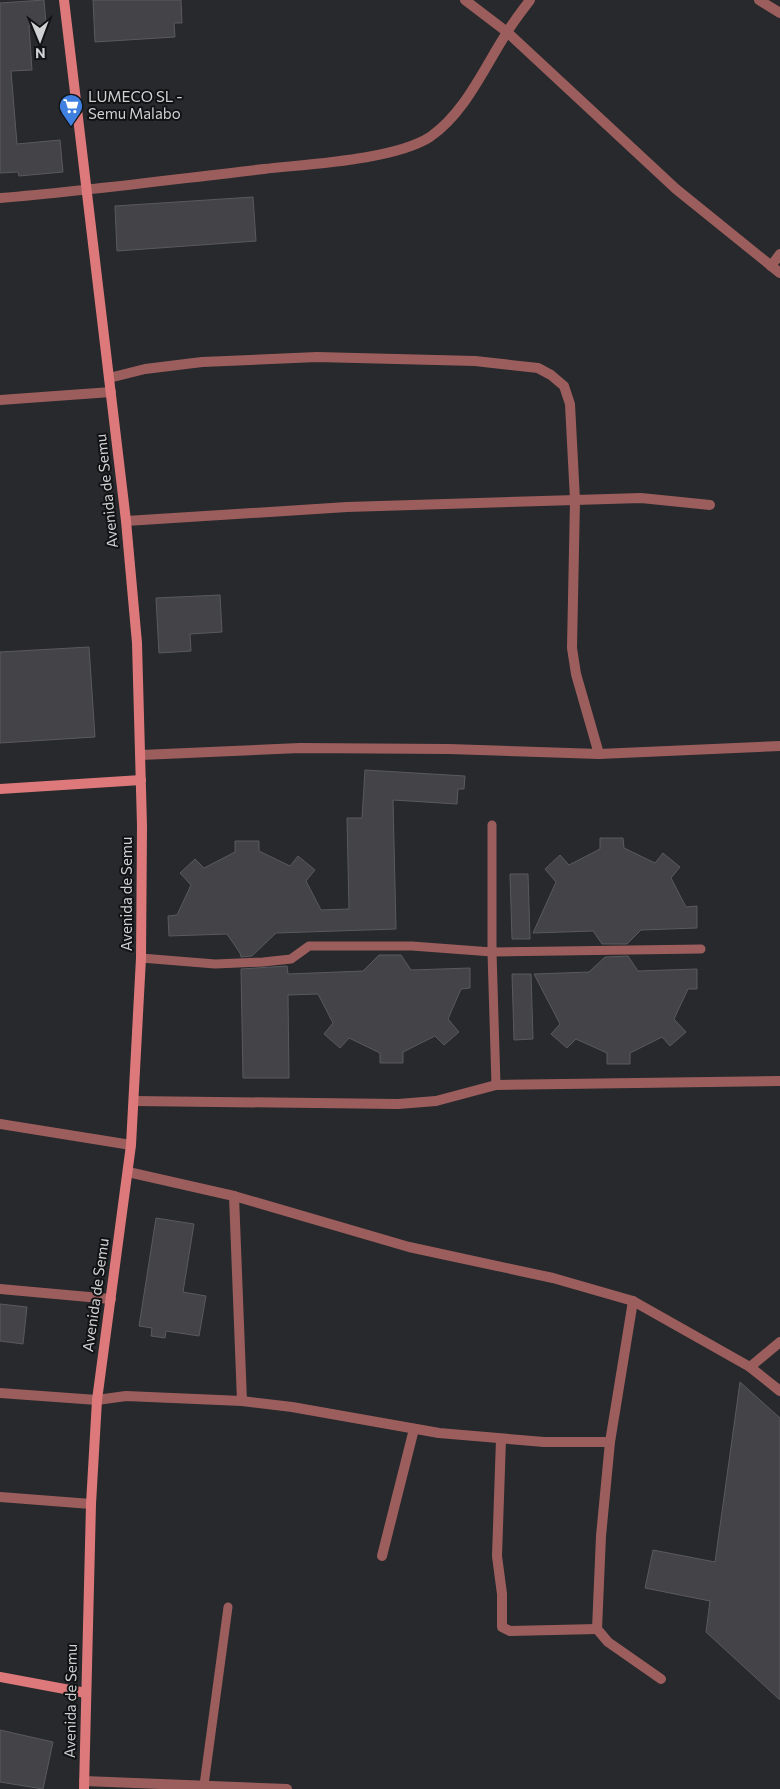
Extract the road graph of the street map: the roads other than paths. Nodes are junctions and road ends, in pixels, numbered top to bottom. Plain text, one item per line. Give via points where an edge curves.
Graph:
1 (64, 0) edge
2 (465, 0) edge
3 (530, 0) edge
4 (759, 0) edge
5 (780, 13) edge
6 (507, 32) junction
7 (86, 191) junction
8 (0, 198) edge
9 (780, 254) edge
10 (771, 266) junction
11 (780, 273) edge
12 (109, 378) junction
13 (111, 392) junction
14 (0, 400) edge
15 (576, 500) junction
16 (710, 505) dead end
17 (126, 522) junction
18 (780, 746) edge
19 (598, 754) junction
20 (141, 755) junction
21 (140, 780) junction
22 (0, 789) edge
23 (492, 825) dead end
24 (702, 949) dead end
25 (492, 952) junction
26 (141, 958) junction
27 (780, 1081) edge
28 (496, 1085) junction
29 (134, 1101) junction
30 (0, 1124) edge
31 (131, 1145) junction
32 (128, 1172) junction
33 (234, 1196) junction
34 (0, 1289) edge
35 (111, 1299) junction
36 (633, 1301) junction
37 (780, 1342) edge
38 (750, 1367) junction
39 (780, 1391) edge
40 (0, 1393) edge
41 (97, 1400) junction
42 (242, 1401) junction
43 (414, 1429) junction
44 (501, 1439) junction
45 (610, 1442) junction
46 (0, 1497) edge
47 (91, 1504) junction
48 (382, 1556) dead end
49 (228, 1607) dead end
50 (597, 1629) junction
51 (0, 1678) edge
52 (661, 1679) dead end
53 (86, 1693) junction
54 (84, 1785) edge
55 (204, 1785) junction
56 (287, 1789) edge

1 - 7 main road, Avenida de Semu
2 - 6 street
3 - 6 street
4 - 5 street
6 - 7 street via 466,99 444,126 415,145 383,154 329,162
6 - 10 street via 676,189
7 - 8 street
7 - 12 main road, Avenida de Semu
9 - 10 street
10 - 11 street
12 - 13 main road, Avenida de Semu
12 - 15 street via 175,365 247,359 475,360 538,368 564,386 570,404
13 - 14 street
13 - 17 main road, Avenida de Semu
15 - 16 street via 641,498
15 - 17 street via 347,507
15 - 19 street via 572,648
17 - 20 main road, Avenida de Semu via 137,643
18 - 19 street
19 - 20 street via 300,748
20 - 21 main road, Avenida de Semu
21 - 22 main road
21 - 26 main road, Avenida de Semu
23 - 25 lane
24 - 25 lane
25 - 26 lane via 412,946 309,946 291,959 263,962 215,964
25 - 28 lane
26 - 29 main road, Avenida de Semu
27 - 28 street
28 - 29 street via 436,1101 398,1104
29 - 31 main road, Avenida de Semu
30 - 31 street
31 - 32 main road, Avenida de Semu
32 - 33 street
32 - 35 main road, Avenida de Semu
33 - 36 street via 409,1247 553,1278
33 - 42 street
34 - 35 street
35 - 41 main road, Avenida de Semu
36 - 38 street
36 - 45 street
37 - 38 street
38 - 39 street
40 - 41 street
41 - 42 street via 126,1396
41 - 47 main road, Avenida de Semu
42 - 43 street
43 - 44 street
43 - 48 street
44 - 45 street
44 - 50 street via 496,1556 502,1594 502,1627 510,1631
45 - 50 street
46 - 47 street
47 - 53 main road, Avenida de Semu
49 - 55 lane
50 - 52 street via 608,1642
51 - 53 main road
53 - 54 main road, Avenida de Semu
54 - 55 street
55 - 56 street

